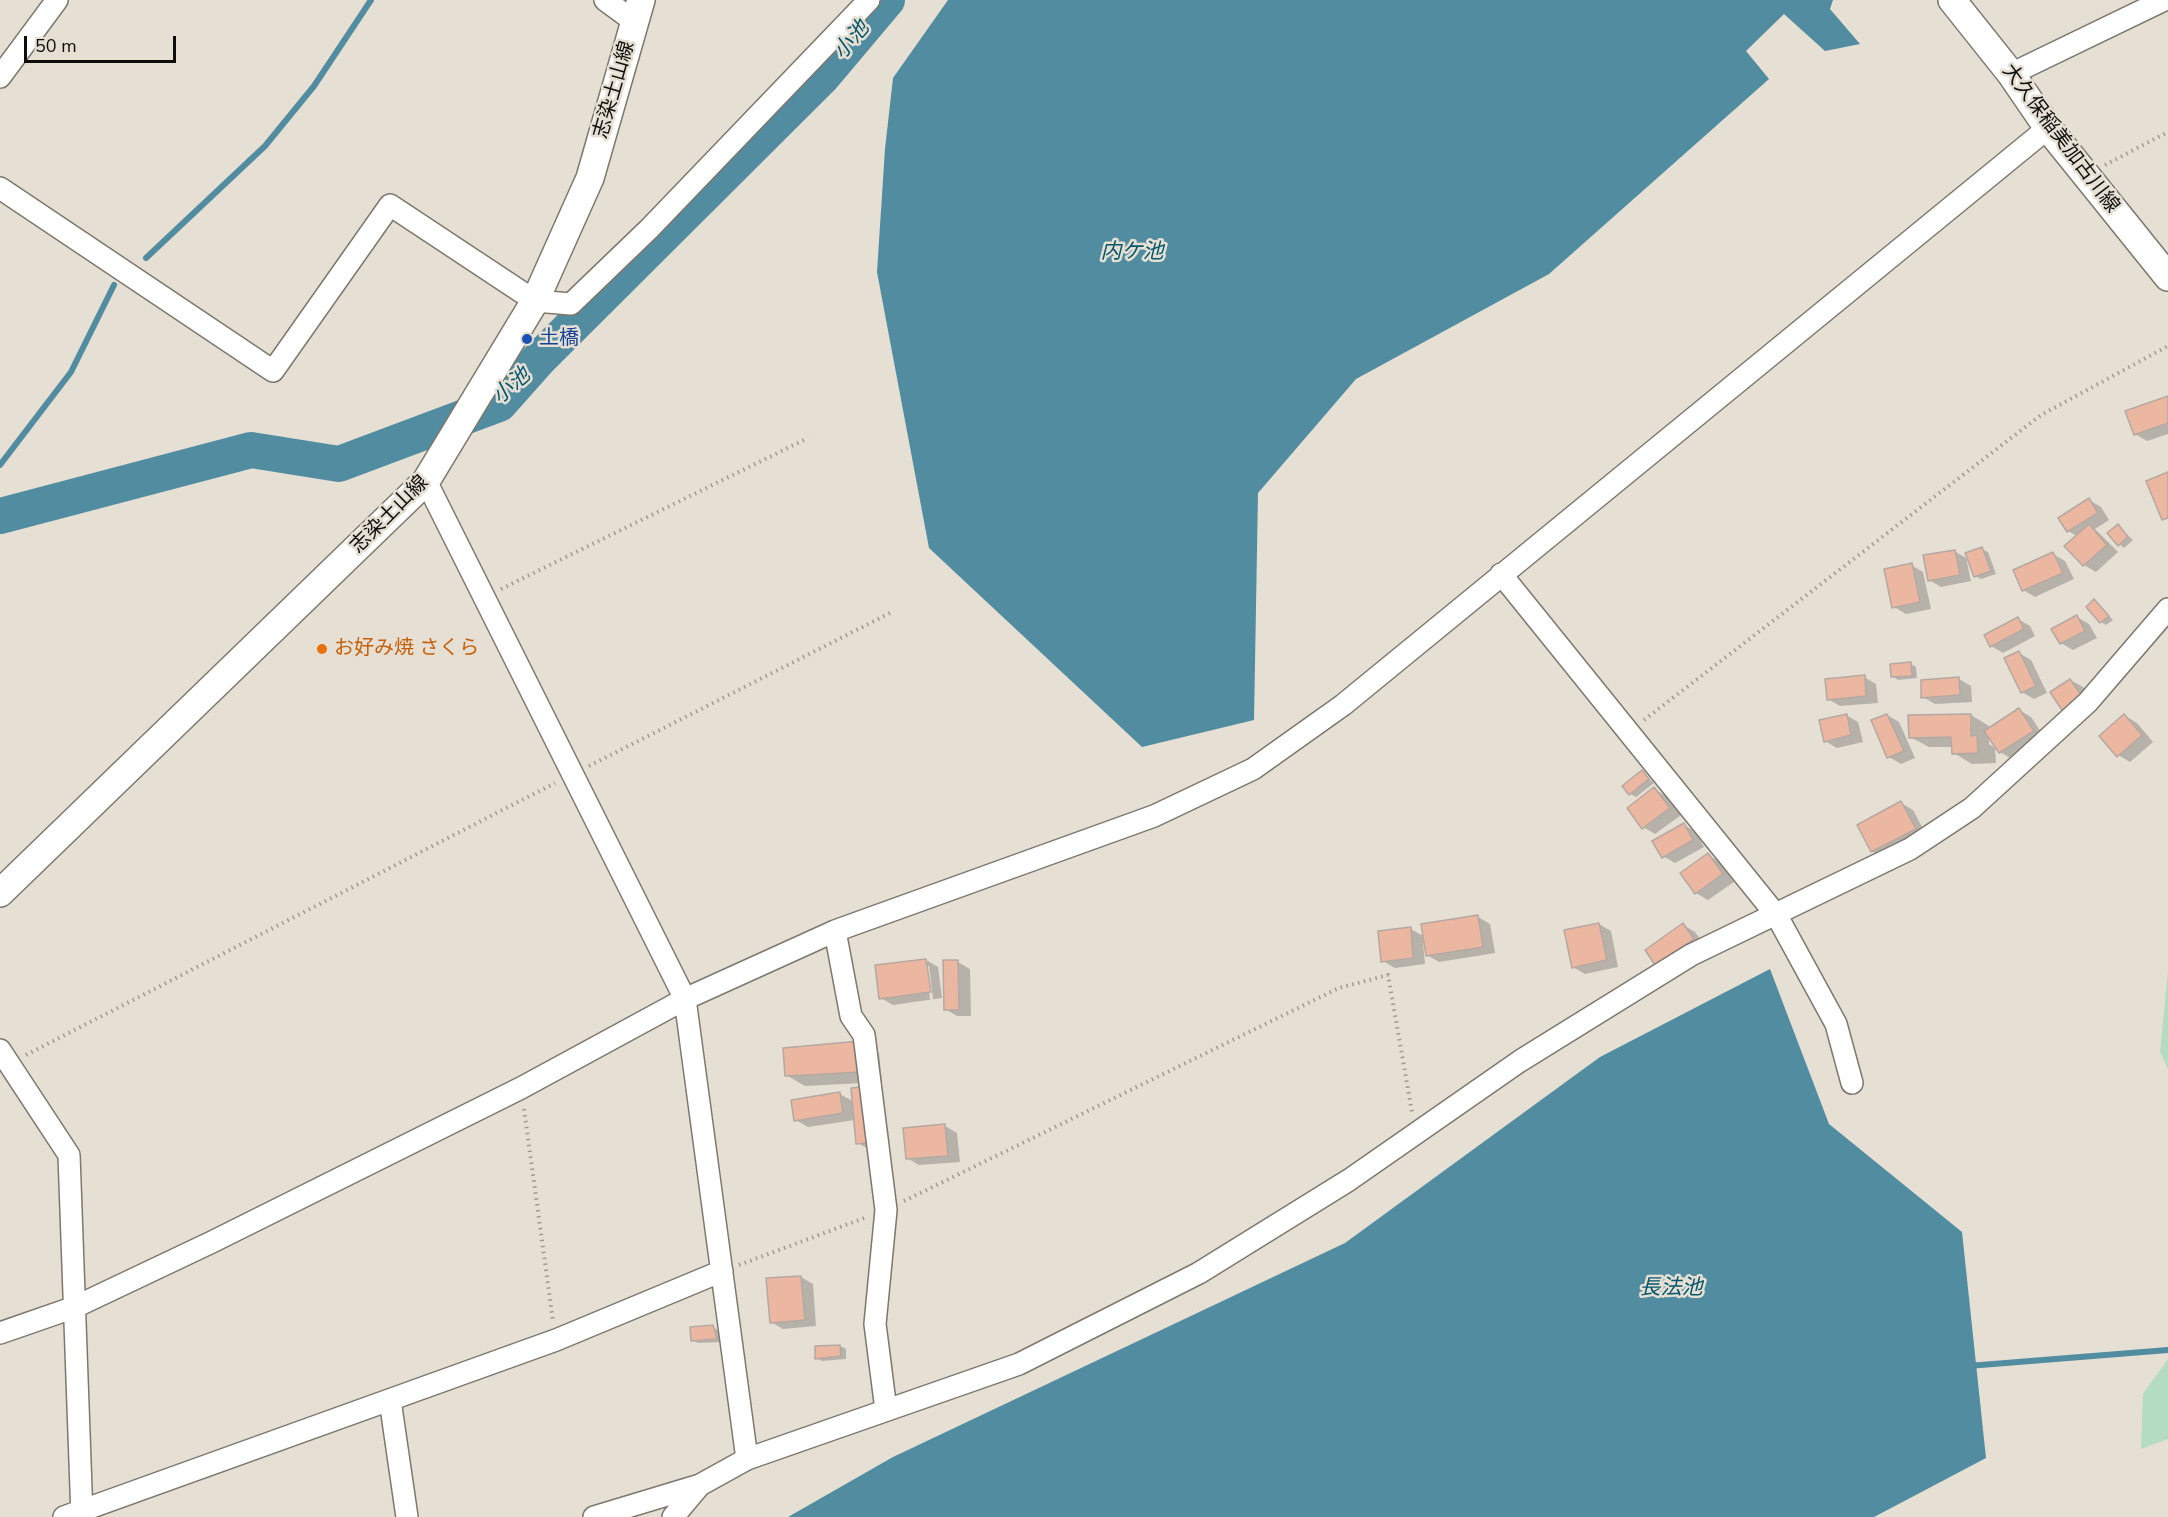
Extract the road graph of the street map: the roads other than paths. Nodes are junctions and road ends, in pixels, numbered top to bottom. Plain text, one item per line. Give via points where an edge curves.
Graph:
1 (57, 0) edge
2 (605, 0) edge
3 (869, 0) edge
4 (1952, 0) edge
5 (2164, 0) edge
6 (638, 11) edge
7 (2011, 74) junction
8 (0, 77) edge
9 (2048, 128) junction
10 (0, 188) edge
11 (2168, 277) edge
12 (535, 301) junction
13 (426, 481) junction
14 (1501, 574) junction
15 (2168, 609) edge
16 (0, 893) edge
17 (1777, 916) junction
18 (835, 931) junction
19 (685, 999) junction
20 (5, 1057) edge
21 (1852, 1083) dead end
22 (722, 1271) junction
23 (75, 1307) junction
24 (0, 1333) edge
25 (390, 1400) junction
26 (886, 1410) junction
27 (747, 1459) junction
28 (700, 1485) junction
29 (76, 1515) edge
30 (407, 1517) edge
31 (594, 1517) edge
32 (673, 1517) edge

1 - 8 street
2 - 6 street
3 - 12 street via 649,229 571,304
4 - 7 main road, 大久保稲美加古川線
5 - 7 street
6 - 12 main road, 志染土山線 via 590,178
7 - 9 main road, 大久保稲美加古川線
9 - 11 main road, 大久保稲美加古川線
9 - 14 street
10 - 12 street via 273,371 390,205
12 - 13 main road, 志染土山線
13 - 16 main road, 志染土山線
13 - 19 street
14 - 17 street
14 - 18 street via 1343,705 1252,769 1154,816
15 - 17 street via 2088,702 1972,808 1910,849
17 - 21 street via 1836,1024
17 - 26 street via 1691,955 1520,1061 1349,1180 1198,1273 1019,1364
18 - 19 street
18 - 26 street via 851,1016 864,1035 886,1210 874,1324
19 - 22 street
19 - 23 street via 521,1088
20 - 23 street via 69,1155
22 - 25 street via 556,1340
22 - 27 street
23 - 24 street
23 - 29 street
25 - 29 street
25 - 30 street
26 - 27 street
27 - 28 street
28 - 31 street
28 - 32 street

